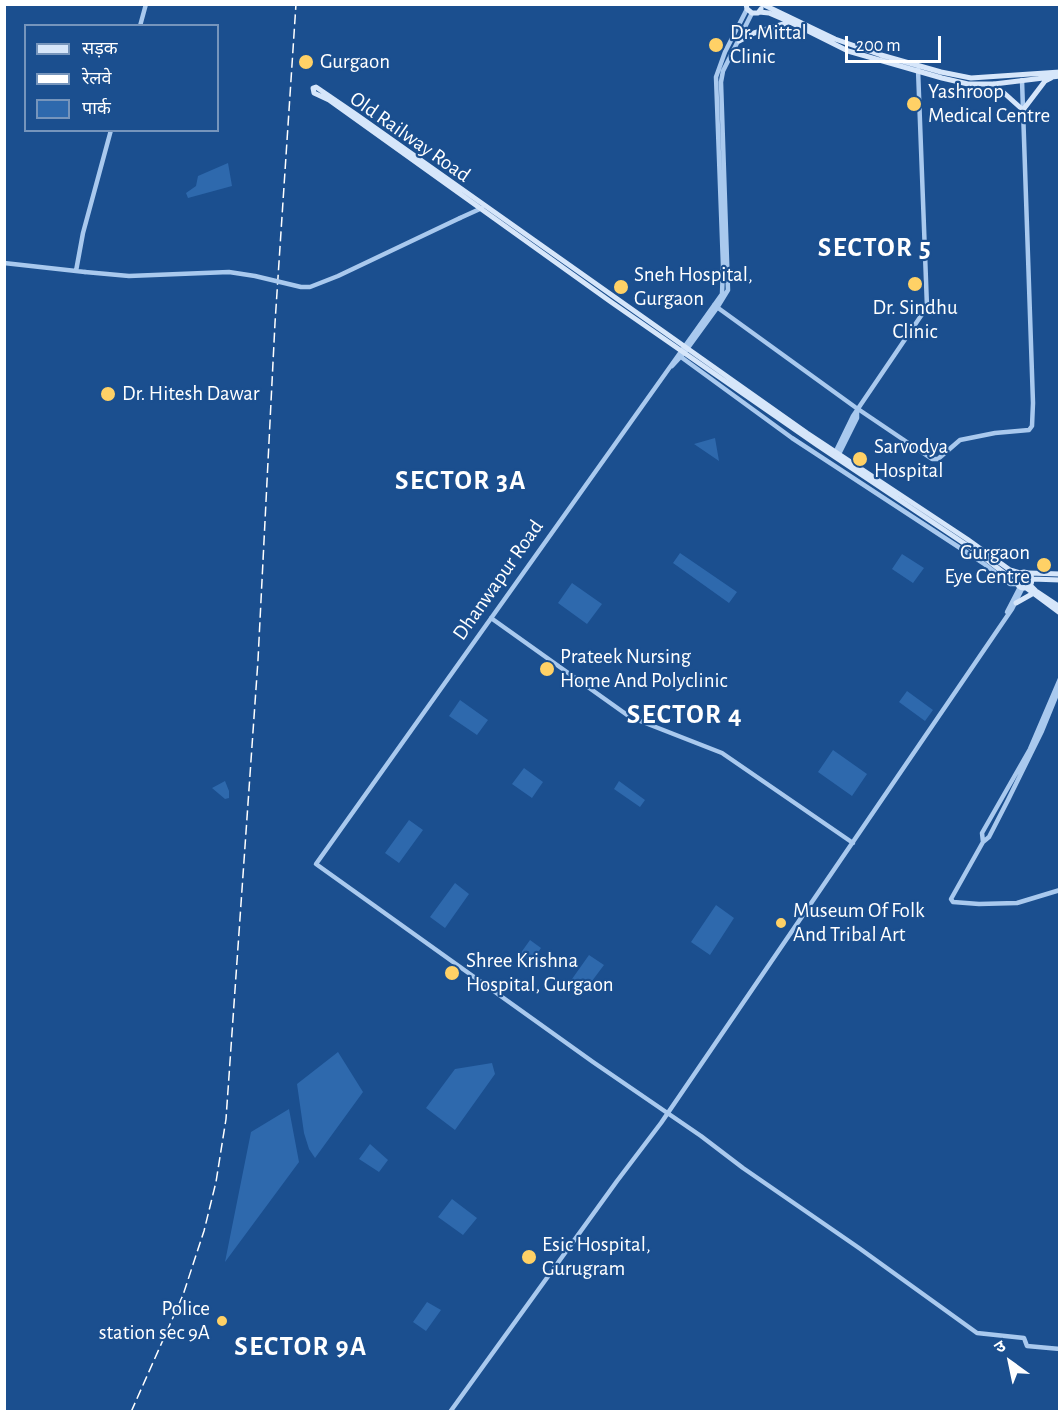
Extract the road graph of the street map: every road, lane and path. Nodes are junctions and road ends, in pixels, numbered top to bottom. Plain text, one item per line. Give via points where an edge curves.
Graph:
1 (146, 4) edge
2 (762, 4) edge
3 (748, 9) edge
4 (759, 12) junction
5 (790, 22) junction
6 (141, 24) edge
7 (739, 41) junction
8 (918, 69) junction
9 (1059, 74) edge
10 (1021, 77) junction
11 (1052, 77) junction
12 (994, 84) junction
13 (1023, 110) junction
14 (110, 132) edge
15 (484, 207) junction
16 (4, 262) edge
17 (76, 271) junction
18 (715, 307) junction
19 (684, 350) junction
20 (696, 360) junction
21 (692, 366) junction
22 (858, 411) junction
23 (836, 455) junction
24 (874, 484) junction
25 (871, 490) junction
26 (1020, 573) junction
27 (1059, 574) edge
28 (1059, 580) edge
29 (1024, 583) junction
30 (1032, 594) junction
31 (1016, 603) junction
32 (1059, 607) edge
33 (1059, 614) edge
34 (491, 618) junction
35 (1002, 622) junction
36 (1059, 679) edge
37 (1059, 687) edge
38 (983, 842) junction
39 (853, 843) junction
40 (1059, 890) edge
41 (668, 1113) junction
42 (1059, 1349) edge
43 (450, 1412) edge

1 - 6 street
2 - 4 main road
2 - 8 main road via 835,39
3 - 4 main road
3 - 7 street
3 - 18 street via 716,77 723,287
4 - 5 main road
5 - 7 main road
5 - 8 main road via 848,51
7 - 18 street via 721,82 728,286
8 - 10 main road via 971,78
8 - 12 main road via 968,84
8 - 22 street via 927,307
9 - 10 main road
9 - 11 main road
10 - 11 main road
10 - 12 main road
10 - 13 street
11 - 13 main road
12 - 13 main road
13 - 22 street via 1031,429 960,440 934,460
14 - 17 street
15 - 15 main road, Old Railway Road via 314,93 313,88 339,102
15 - 17 street, bridge via 310,287 229,272 129,276
15 - 19 main road, Old Railway Road
16 - 17 street
18 - 19 street, Dhanwapur Road
18 - 22 street
19 - 20 main road, Old Railway Road
19 - 21 street
19 - 23 main road, Old Railway Road
19 - 34 street, Dhanwapur Road
20 - 21 street
20 - 23 main road, Old Railway Road
21 - 25 street
22 - 23 street
23 - 24 main road, Old Railway Road
23 - 26 main road, Old Railway Road
24 - 25 street
24 - 29 main road, Old Railway Road
25 - 29 street via 1010,584
26 - 29 main road
26 - 29 main road via 1016,578
27 - 29 main road
28 - 29 main road
29 - 30 main road, Old Railway Road
29 - 31 street
29 - 32 main road, Old Railway Road
29 - 35 street
30 - 31 main road
30 - 33 main road, Old Railway Road
31 - 35 street
34 - 39 street via 630,717 718,751
34 - 41 street, Dhanwapur Road via 316,863
35 - 39 street
36 - 38 street via 1030,749 982,833
37 - 38 street via 1018,780
38 - 40 street via 952,900 1017,903
39 - 41 street
41 - 42 street via 977,1333 1024,1338 1027,1347
41 - 43 street

